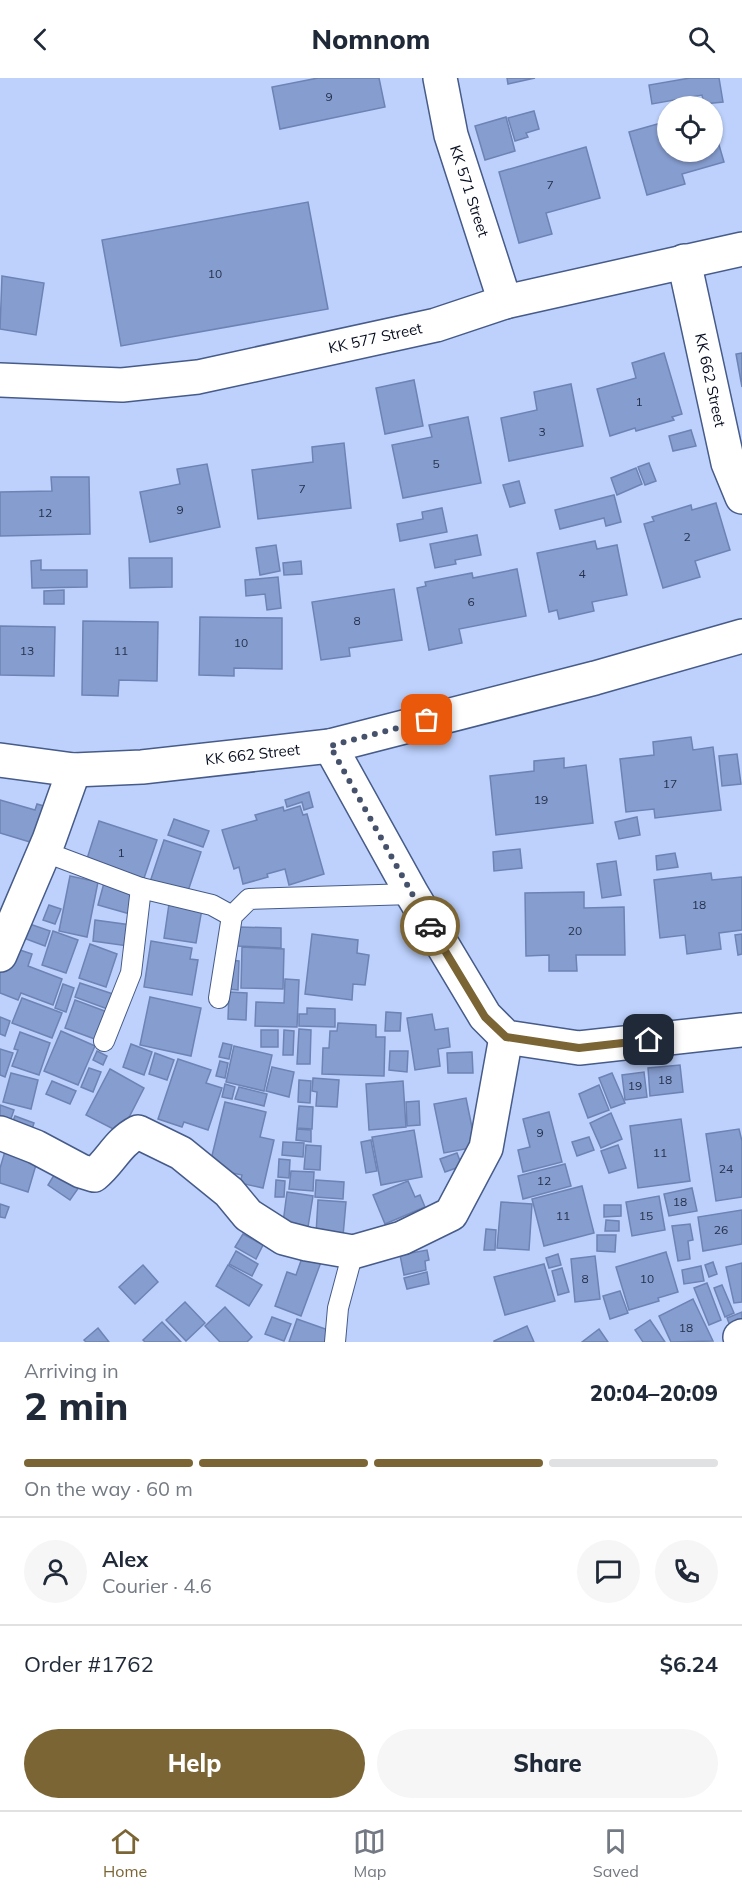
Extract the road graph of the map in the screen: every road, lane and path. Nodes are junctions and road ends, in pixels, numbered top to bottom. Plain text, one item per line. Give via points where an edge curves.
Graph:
1 (440, 78) edge
2 (742, 249) edge
3 (684, 261) junction
4 (505, 302) junction
5 (0, 380) edge
6 (742, 497) edge
7 (742, 636) edge
8 (330, 746) junction
9 (0, 760) edge
10 (74, 770) junction
11 (45, 852) junction
12 (141, 888) junction
13 (412, 894) junction
14 (232, 916) junction
15 (0, 955) edge
16 (219, 998) dead end
17 (742, 1030) edge
18 (506, 1037) junction
19 (104, 1041) dead end
20 (0, 1133) edge
21 (353, 1251) junction
22 (335, 1342) edge

1 - 4 street, KK 571 Street via 451,135
2 - 3 street, KK 577 Street
3 - 4 street, KK 577 Street
3 - 6 street, KK 662 Street via 728,463
4 - 5 street, KK 577 Street via 436,325 198,377 122,385
7 - 8 street, KK 662 Street
8 - 10 street, KK 662 Street via 142,767
8 - 13 street
9 - 10 street, KK 662 Street
10 - 11 street
11 - 12 lane
11 - 15 street
12 - 14 lane via 212,904
12 - 19 lane via 131,973
13 - 14 lane via 249,899
13 - 18 street via 485,1017
14 - 16 lane
17 - 18 street via 579,1048
18 - 21 street via 486,1148 452,1214 402,1238
20 - 21 street via 94,1175 126,1139 138,1132 181,1154 229,1192 248,1215 284,1238
21 - 22 lane via 338,1308

